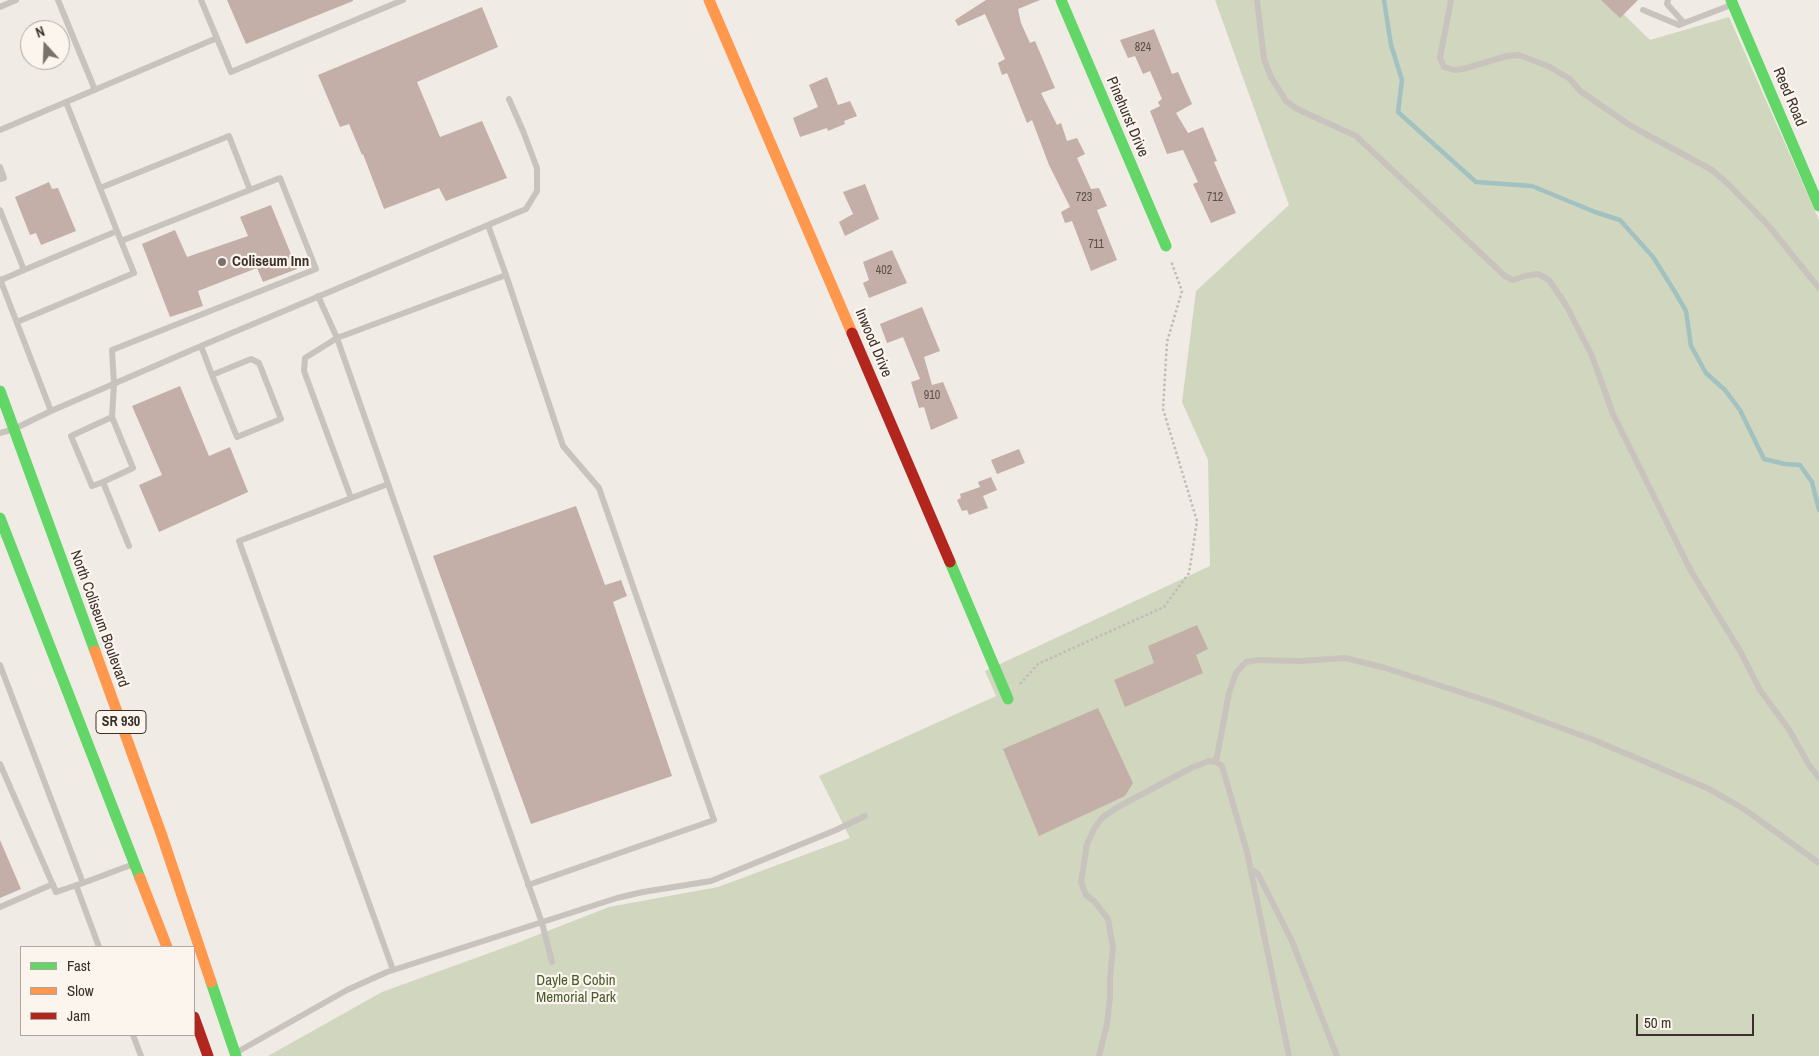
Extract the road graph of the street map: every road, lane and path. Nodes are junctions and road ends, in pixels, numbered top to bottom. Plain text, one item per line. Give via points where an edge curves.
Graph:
1 (16, 0) edge
2 (58, 0) edge
3 (201, 0) edge
4 (404, 0) edge
5 (710, 0) edge
6 (1061, 0) edge
7 (1257, 0) edge
8 (1451, 0) edge
9 (1668, 0) edge
10 (1732, 2) edge
11 (0, 7) edge
12 (1643, 10) dead end
13 (1684, 23) junction
14 (216, 38) junction
15 (94, 90) junction
16 (509, 99) dead end
17 (66, 102) junction
18 (0, 130) edge
19 (0, 167) edge
20 (0, 179) edge
21 (100, 188) junction
22 (250, 190) junction
23 (1819, 206) edge
24 (0, 210) edge
25 (488, 225) junction
26 (117, 231) junction
27 (121, 241) junction
28 (1166, 246) joint
29 (24, 270) junction
30 (506, 276) junction
31 (0, 279) edge
32 (1819, 288) edge
33 (318, 296) junction
34 (16, 322) junction
35 (337, 338) junction
36 (201, 346) junction
37 (212, 375) junction
38 (114, 384) junction
39 (0, 391) edge
40 (51, 411) junction
41 (112, 417) junction
42 (14, 429) junction
43 (0, 433) edge
44 (103, 482) junction
45 (388, 484) junction
46 (351, 498) junction
47 (0, 518) edge
48 (129, 546) dead end
49 (0, 665) edge
50 (2, 679) edge
51 (1008, 699) joint
52 (1216, 762) junction
53 (0, 764) edge
54 (1819, 778) edge
55 (865, 816) dead end
56 (134, 863) junction
57 (1819, 863) edge
58 (1251, 869) junction
59 (83, 882) junction
60 (53, 884) junction
61 (76, 885) junction
62 (528, 885) junction
63 (0, 907) edge
64 (542, 923) junction
65 (98, 946) edge
66 (167, 946) edge
67 (552, 962) dead end
68 (393, 970) junction
69 (195, 1020) edge
70 (133, 1036) edge
71 (235, 1055) edge
72 (142, 1056) edge
73 (208, 1056) edge
74 (1099, 1056) edge
75 (1289, 1056) edge
76 (1337, 1056) edge

1 - 11 lane
2 - 15 lane
3 - 14 lane
4 - 14 lane via 231,72
5 - 51 main road, Inwood Drive
6 - 28 main road, Pinehurst Drive
7 - 54 lane via 1264,59 1286,101 1356,136 1505,276 1513,280 1538,274 1549,280 1592,356 1613,414 1691,571 1760,690
8 - 32 lane via 1440,58 1444,67 1463,69 1519,55 1557,71 1630,126 1718,175 1768,225
9 - 13 lane via 1667,4
10 - 13 lane
10 - 23 main road, Reed Road
12 - 13 lane via 1679,25
14 - 15 lane
15 - 17 lane
16 - 25 lane via 537,168 537,192 526,209
17 - 18 lane
17 - 21 lane
19 - 20 lane via 4,178
21 - 22 lane via 229,136
21 - 26 lane
22 - 27 lane
22 - 38 lane via 280,178 316,269 112,350
24 - 29 lane
25 - 30 lane
25 - 33 lane
26 - 27 lane
26 - 29 lane
27 - 34 lane via 134,273
28 - 51 path via 1182,291 1167,342 1163,409 1197,521 1189,573 1164,607 1038,664
29 - 31 lane
30 - 35 lane
30 - 62 lane via 563,446 599,488 714,820
31 - 34 lane
33 - 35 lane
33 - 36 lane
34 - 40 lane
35 - 45 lane
35 - 46 lane via 305,358 304,371
36 - 37 lane
36 - 38 lane
37 - 37 lane via 237,437 282,419 259,363 251,359
38 - 40 lane
38 - 41 lane
39 - 42 main road, North Coliseum Boulevard / SR 930
40 - 42 lane
41 - 44 lane via 133,468
41 - 44 lane via 71,436 92,486
42 - 43 lane
42 - 71 main road, North Coliseum Boulevard / SR 930 via 161,833
44 - 48 lane
45 - 46 lane
45 - 62 lane
46 - 68 lane via 239,541
47 - 56 main road, SR 930
49 - 50 lane
50 - 59 lane
52 - 57 lane via 1229,693 1236,673 1246,662 1345,658 1491,702 1692,781 1744,809
52 - 58 lane via 1222,766
52 - 74 lane via 1209,761 1191,768 1118,807 1099,822 1087,844 1081,882 1086,895 1108,919 1113,947 1109,1006
53 - 60 lane
55 - 64 lane via 711,881 617,898
56 - 59 lane
56 - 66 main road, SR 930
58 - 75 lane
58 - 76 lane via 1258,874 1291,939
59 - 61 lane
60 - 61 lane via 56,892
60 - 63 lane
61 - 65 lane
62 - 64 lane
64 - 67 lane
64 - 68 lane
68 - 71 lane via 346,990
69 - 73 main road
70 - 72 lane

